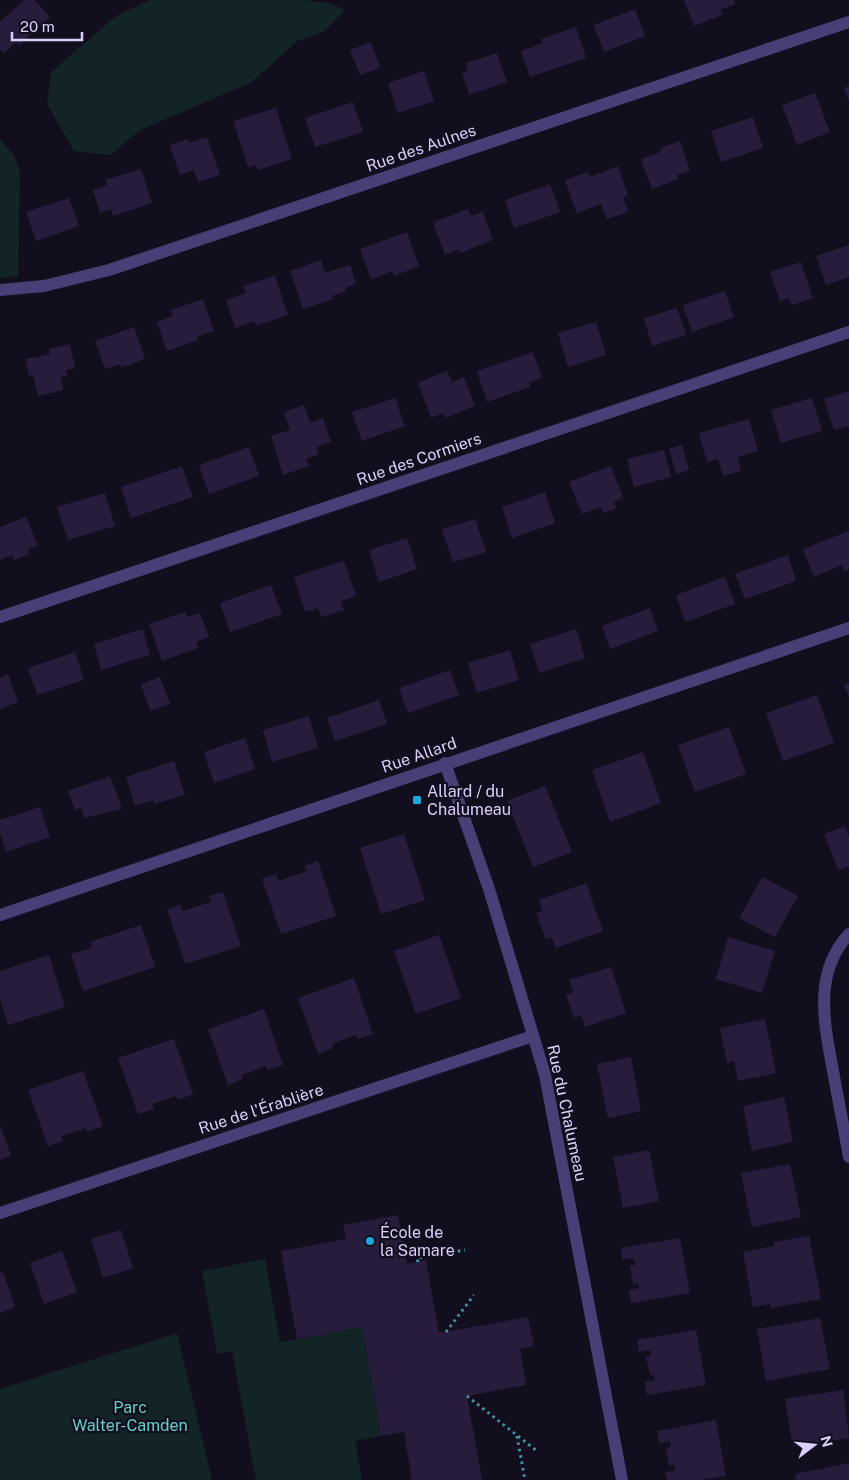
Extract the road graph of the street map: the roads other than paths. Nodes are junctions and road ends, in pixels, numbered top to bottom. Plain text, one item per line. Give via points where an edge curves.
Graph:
1 (849, 22) edge
2 (0, 290) edge
3 (849, 332) edge
4 (0, 617) edge
5 (849, 628) edge
6 (445, 763) junction
7 (0, 915) edge
8 (849, 934) edge
9 (533, 1036) junction
10 (849, 1157) edge
11 (0, 1213) edge
12 (622, 1480) edge

1 - 2 street, Rue des Aulnes via 109,270 44,286
3 - 4 street, Rue des Cormiers
5 - 6 street, Rue Allard
6 - 7 street, Rue Allard
6 - 9 street, Rue du Chalumeau via 489,889
8 - 10 street via 839,945 826,975 823,1014
9 - 11 street, Rue de l'Érablière
9 - 12 street, Rue du Chalumeau via 556,1126

